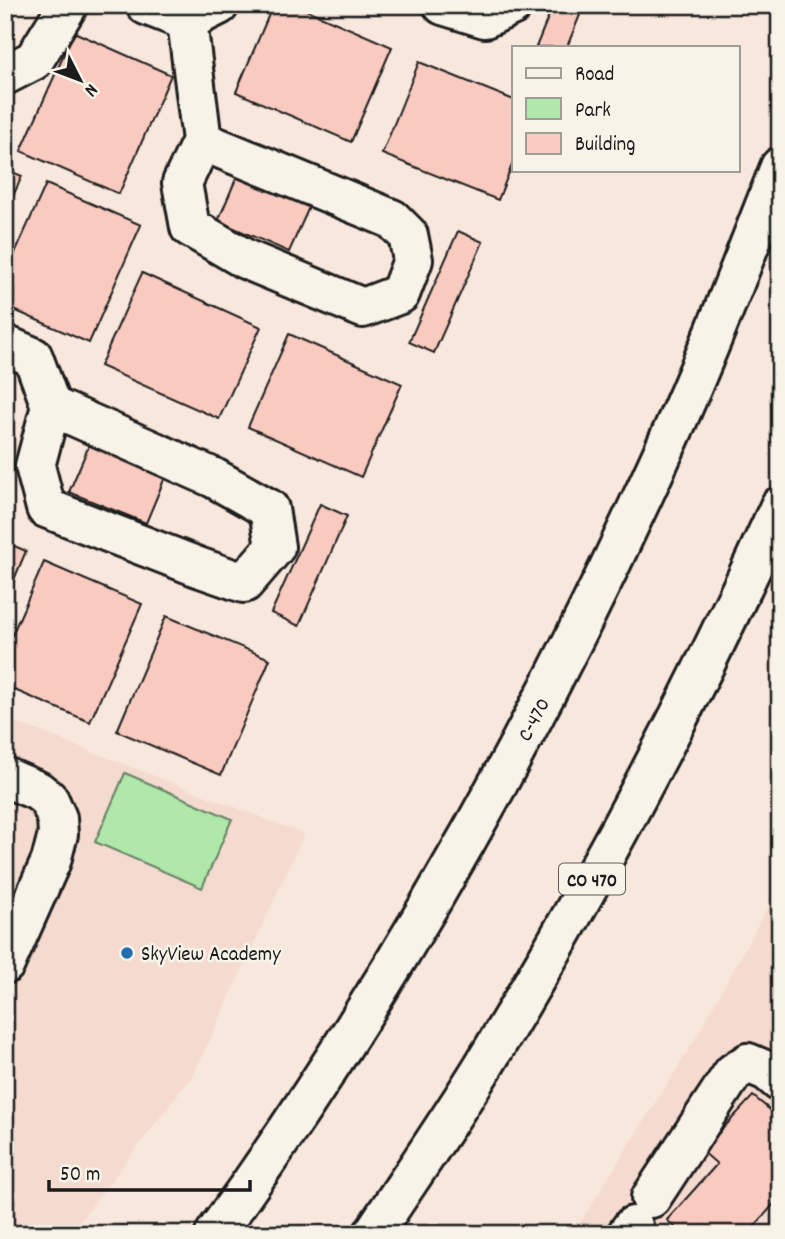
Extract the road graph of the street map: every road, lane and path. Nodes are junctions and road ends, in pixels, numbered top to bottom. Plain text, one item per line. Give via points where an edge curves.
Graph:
1 (68, 5) edge
2 (146, 5) edge
3 (443, 5) edge
4 (513, 5) edge
5 (203, 13) edge
6 (5, 75) edge
7 (202, 141) junction
8 (780, 167) edge
9 (5, 345) edge
10 (51, 405) junction
11 (780, 506) edge
12 (5, 777) edge
13 (5, 964) edge
14 (780, 1082) edge
15 (637, 1219) edge
16 (215, 1234) edge
17 (373, 1234) edge

1 - 6 main road via 34,60
2 - 5 main road
3 - 4 main road via 485,18
5 - 7 main road
7 - 7 main road via 182,183 190,227 245,259 363,308 400,294 413,260 408,235 392,219
8 - 16 main road, C-470 via 665,447 545,695 399,955
9 - 10 main road via 33,357
10 - 10 main road via 35,466 46,508 244,583 275,547 269,509 214,478
11 - 17 main road, CO 470 via 694,688 614,840 484,1066
12 - 13 main road via 49,800 58,834 51,861
14 - 15 main road via 748,1063 733,1073

